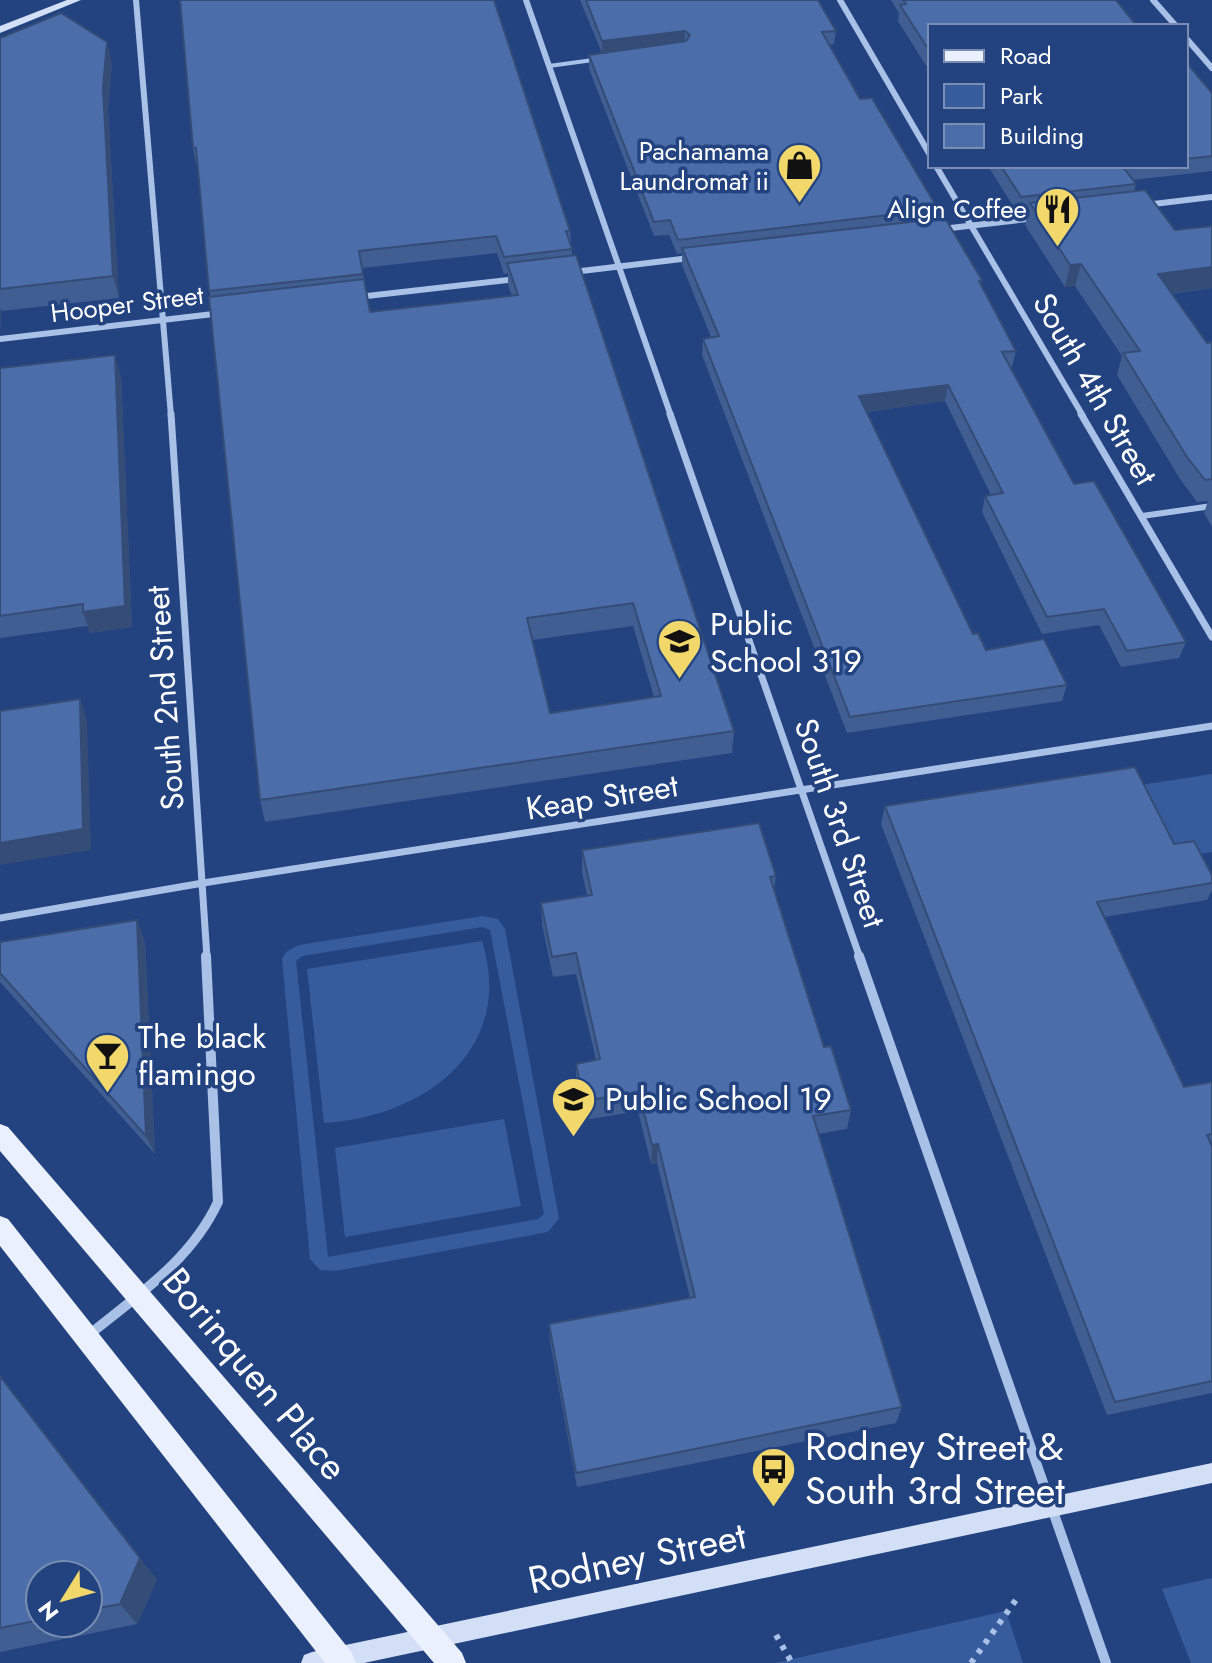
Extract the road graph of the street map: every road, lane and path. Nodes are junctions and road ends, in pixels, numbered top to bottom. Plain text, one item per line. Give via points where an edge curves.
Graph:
1 (76, 0) edge
2 (136, 0) edge
3 (526, 0) edge
4 (840, 0) edge
5 (1153, 0) edge
6 (1174, 24) edge
7 (0, 30) edge
8 (1188, 40) edge
9 (598, 60) edge
10 (549, 66) junction
11 (1212, 68) edge
12 (928, 152) edge
13 (937, 168) edge
14 (1212, 197) edge
15 (1133, 206) edge
16 (1038, 217) edge
17 (971, 225) junction
18 (929, 230) edge
19 (698, 257) edge
20 (620, 267) junction
21 (568, 273) edge
22 (522, 278) edge
23 (353, 298) edge
24 (230, 312) edge
25 (165, 320) junction
26 (0, 339) edge
27 (1212, 506) edge
28 (1142, 516) junction
29 (1212, 637) edge
30 (1212, 726) edge
31 (803, 790) junction
32 (203, 883) junction
33 (0, 918) edge
34 (0, 1134) edge
35 (0, 1227) edge
36 (138, 1294) junction
37 (86, 1337) junction
38 (1212, 1473) edge
39 (1051, 1508) junction
40 (1018, 1597) dead end
41 (776, 1635) dead end
42 (432, 1639) junction
43 (331, 1661) edge
44 (452, 1663) edge
45 (792, 1663) edge
46 (971, 1663) edge
47 (1106, 1663) edge

1 - 7 main road
2 - 25 street, South 2nd Street
3 - 10 street, South 3rd Street
4 - 12 street
5 - 6 street
8 - 11 street
9 - 10 lane
10 - 20 street, South 3rd Street
13 - 17 street, South 4th Street
14 - 15 street
16 - 17 street
17 - 18 street
17 - 28 street, South 4th Street
19 - 20 street
20 - 21 street
20 - 31 street, South 3rd Street
22 - 23 street
24 - 25 street, Hooper Street
25 - 26 street, Hooper Street
25 - 32 street, South 2nd Street
27 - 28 lane
28 - 29 street, South 4th Street
30 - 31 street, Keap Street
31 - 32 street, Keap Street
31 - 39 street, South 3rd Street
32 - 33 street, Keap Street
32 - 36 street, South 2nd Street via 218,1202 193,1245
34 - 36 main road, Borinquen Place
35 - 37 main road
36 - 37 street, South 2nd Street
36 - 42 main road, Borinquen Place
37 - 43 main road
38 - 39 main road, Rodney Street
39 - 42 main road, Rodney Street
39 - 47 street, South 3rd Street
40 - 46 path
41 - 45 path
42 - 43 main road, Rodney Street
42 - 44 main road, Borinquen Place

